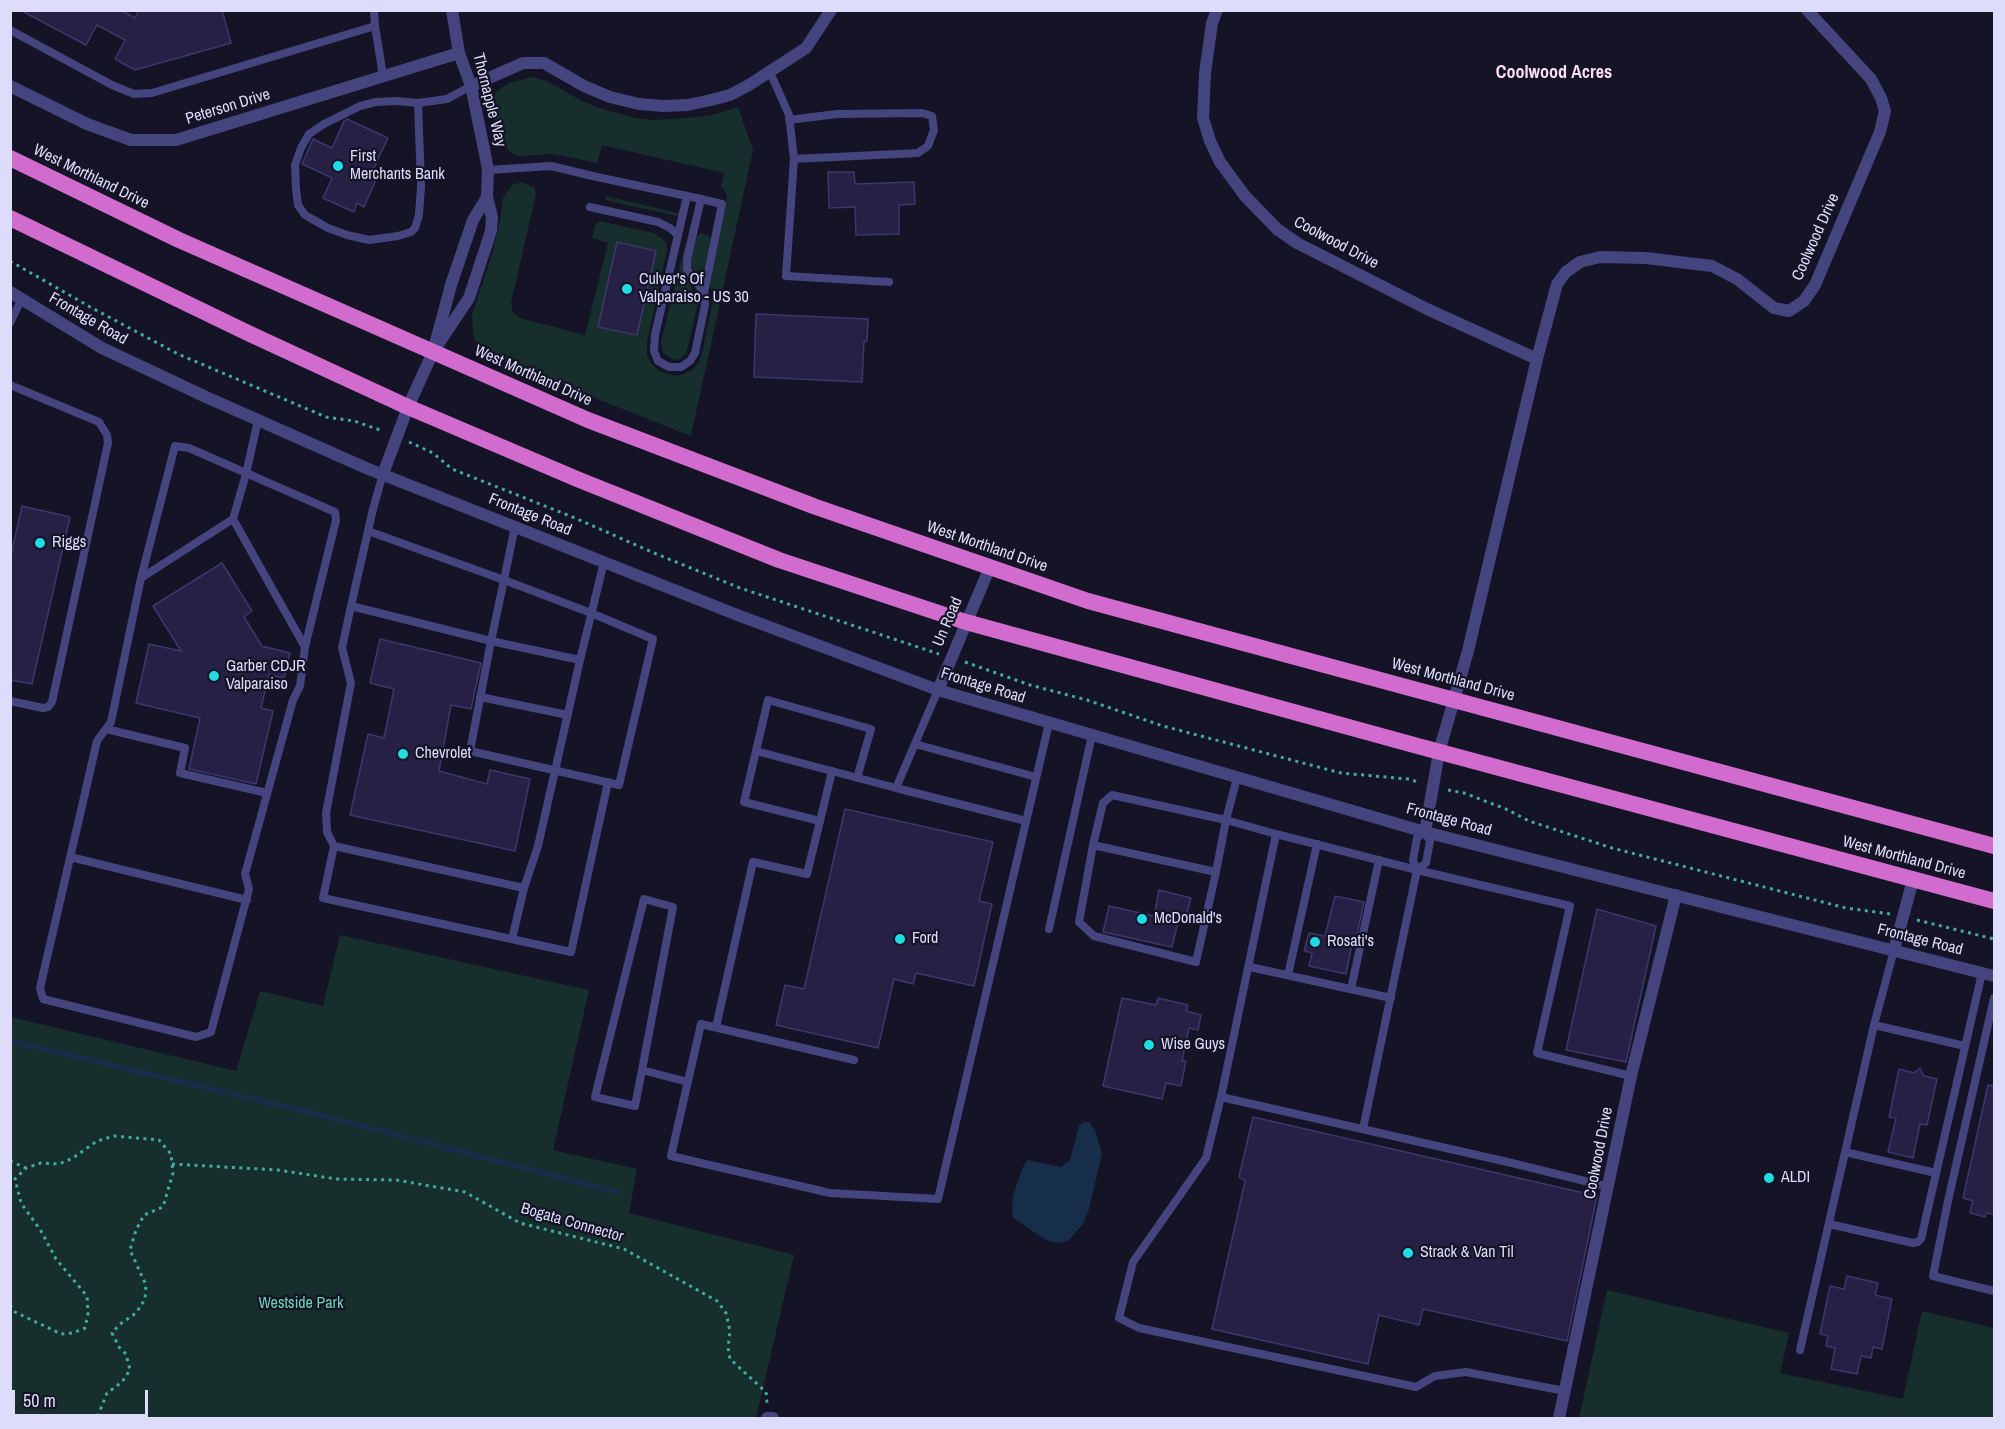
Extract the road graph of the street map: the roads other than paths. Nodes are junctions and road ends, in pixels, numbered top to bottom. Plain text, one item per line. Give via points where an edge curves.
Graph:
1 (374, 10) edge
2 (452, 10) edge
3 (831, 10) edge
4 (1216, 10) edge
5 (1808, 11) edge
6 (375, 26) junction
7 (10, 30) edge
8 (459, 53) junction
9 (770, 72) junction
10 (383, 76) junction
11 (10, 86) edge
12 (471, 86) junction
13 (418, 103) junction
14 (789, 120) junction
15 (10, 158) edge
16 (794, 159) junction
17 (488, 170) junction
18 (687, 196) junction
19 (487, 197) junction
20 (701, 199) junction
21 (590, 207) dead end
22 (10, 218) edge
23 (678, 235) junction
24 (889, 282) dead end
25 (704, 293) junction
26 (16, 295) edge
27 (10, 323) edge
28 (433, 352) junction
29 (1537, 359) junction
30 (10, 385) edge
31 (408, 407) junction
32 (258, 420) junction
33 (246, 474) junction
34 (383, 474) junction
35 (234, 519) junction
36 (514, 526) junction
37 (368, 531) junction
38 (604, 562) junction
39 (990, 567) junction
40 (141, 578) junction
41 (504, 580) junction
42 (351, 606) junction
43 (591, 613) junction
44 (966, 621) junction
45 (491, 641) junction
46 (305, 647) junction
47 (580, 660) junction
48 (938, 690) junction
49 (480, 697) junction
50 (1454, 699) junction
51 (10, 701) edge
52 (568, 715) junction
53 (1049, 723) junction
54 (106, 729) junction
55 (1092, 735) junction
56 (915, 744) junction
57 (756, 751) junction
58 (1439, 752) junction
59 (556, 770) junction
60 (832, 771) junction
61 (857, 777) junction
62 (1036, 777) junction
63 (1236, 778) junction
64 (608, 782) junction
65 (896, 788) junction
66 (267, 793) junction
67 (1226, 820) junction
68 (820, 821) junction
69 (1026, 821) junction
70 (1425, 832) junction
71 (1276, 834) junction
72 (1317, 844) junction
73 (1093, 845) junction
74 (334, 846) junction
75 (1995, 846) edge
76 (70, 856) junction
77 (1379, 860) junction
78 (1417, 870) junction
79 (1216, 872) junction
80 (1914, 880) junction
81 (524, 888) junction
82 (1676, 895) junction
83 (247, 900) junction
84 (1995, 901) edge
85 (1049, 929) dead end
86 (512, 939) junction
87 (1894, 951) junction
88 (1250, 967) junction
89 (1982, 973) junction
90 (1288, 975) junction
91 (1995, 976) edge
92 (1351, 989) junction
93 (1390, 998) junction
94 (1995, 998) edge
95 (1875, 1025) junction
96 (716, 1027) junction
97 (1965, 1046) junction
98 (854, 1060) dead end
99 (642, 1070) junction
100 (1631, 1076) junction
101 (688, 1082) junction
102 (1221, 1097) junction
103 (1363, 1129) junction
104 (1845, 1152) junction
105 (1936, 1173) junction
106 (1609, 1187) junction
107 (1829, 1224) junction
108 (1995, 1291) edge
109 (1800, 1350) dead end
110 (1565, 1391) junction
111 (1559, 1419) edge

1 - 6 lane
2 - 8 street, Thornapple Way
3 - 9 street via 806,48
4 - 29 street, Coolwood Drive via 1204,73 1203,118 1220,162 1245,196 1277,229 1297,243
5 - 29 street, Coolwood Drive via 1871,80 1885,111 1880,132 1815,285 1804,301 1789,311 1774,308 1737,279 1712,266 1600,257 1580,262 1557,284
6 - 7 lane via 152,93 134,94
6 - 10 lane
8 - 10 street, Peterson Drive
8 - 12 street, Thornapple Way
9 - 12 street via 730,95 688,105 639,104 610,97 544,63 523,63
9 - 14 lane
10 - 11 street, Peterson Drive via 176,140 131,140 87,124
12 - 13 lane via 447,99
12 - 17 street, Thornapple Way
13 - 13 lane via 421,186 419,215 411,232 369,240 347,236 305,215 298,205 296,165 309,134 360,106 376,102
14 - 16 lane
14 - 16 lane via 837,114 922,112 932,116 934,130 928,146 918,153
15 - 28 highway, West Morthland Drive via 179,240
16 - 24 lane via 786,276
17 - 18 lane via 552,166
17 - 19 street, Thornapple Way
18 - 20 lane
18 - 23 lane
19 - 28 street, Thornapple Way via 471,228 451,285
19 - 28 street, Thornapple Way via 491,231 475,281 462,309
20 - 25 lane via 687,269
20 - 25 lane via 722,204
21 - 23 lane via 658,222
22 - 31 highway, West Morthland Drive
23 - 25 lane via 655,335 658,361 669,367 681,367 690,361 705,305
26 - 27 lane
26 - 32 street, Frontage Road via 102,348
28 - 31 street, Thornapple Way
28 - 39 highway, West Morthland Drive via 609,428 816,507
29 - 50 street, Coolwood Drive
30 - 51 lane via 99,422 108,443 52,702 43,708
31 - 34 street, Thornapple Way
31 - 44 highway, West Morthland Drive via 779,560
32 - 33 lane
32 - 34 street, Frontage Road
33 - 35 lane
33 - 40 lane via 189,448 175,446
33 - 46 lane via 335,512
34 - 36 street, Frontage Road
34 - 37 lane
35 - 40 lane
35 - 46 lane
36 - 38 street, Frontage Road
36 - 41 lane
37 - 41 lane
37 - 42 lane
38 - 43 lane
38 - 48 street, Frontage Road
39 - 44 street, Un Road
39 - 50 highway, West Morthland Drive via 1088,601
40 - 54 lane via 111,722
41 - 43 lane
41 - 45 lane
42 - 45 lane
42 - 74 lane via 342,648 351,683 326,813 327,832
43 - 47 lane
43 - 64 lane via 653,639 619,785
44 - 48 street, Un Road
44 - 58 highway, West Morthland Drive
45 - 47 lane
45 - 49 lane
46 - 66 lane via 300,686 292,700
47 - 52 lane
48 - 53 street, Frontage Road
48 - 56 lane
49 - 52 lane
49 - 59 lane via 470,751
50 - 58 street, Coolwood Drive
50 - 75 highway, West Morthland Drive
52 - 59 lane
53 - 55 street, Frontage Road
53 - 62 lane
54 - 66 lane via 185,748 180,773
54 - 76 lane via 97,741
55 - 63 street, Frontage Road
55 - 85 lane
56 - 62 lane
56 - 65 lane
57 - 60 lane
57 - 61 lane via 768,700 871,729
57 - 68 lane via 744,802
58 - 70 street, Coolwood Drive
58 - 80 highway, West Morthland Drive
59 - 64 lane
59 - 81 lane
60 - 61 lane
60 - 68 lane
61 - 65 lane
62 - 69 lane
63 - 67 lane
63 - 70 street, Frontage Road
64 - 86 lane via 571,952
65 - 69 lane
66 - 83 lane via 245,874
67 - 71 lane
67 - 73 lane via 1112,795 1103,803
67 - 79 lane
68 - 96 lane via 807,874 753,862
69 - 101 lane via 938,1199 830,1193 671,1156
70 - 78 lane via 1417,838 1413,860
70 - 78 lane via 1430,841 1426,863
70 - 82 street, Frontage Road
71 - 72 lane
71 - 88 lane
72 - 77 lane
72 - 90 lane
73 - 79 lane
73 - 79 lane via 1079,922 1094,936 1196,962
74 - 81 lane
74 - 86 lane via 323,898
76 - 83 lane
76 - 83 lane via 40,988 43,999 196,1037 211,1032
77 - 78 lane
77 - 92 lane
78 - 93 lane
78 - 100 lane via 1570,906 1537,1053
80 - 84 highway, West Morthland Drive
80 - 87 street
81 - 86 lane
82 - 87 street, Frontage Road
82 - 100 street, Coolwood Drive
87 - 89 street, Frontage Road
87 - 95 lane
88 - 90 lane
88 - 102 lane
89 - 91 street, Frontage Road
89 - 97 lane
90 - 92 lane
92 - 93 lane
93 - 103 lane
94 - 108 lane via 1933,1276
95 - 97 lane
95 - 104 lane
96 - 98 lane
96 - 101 lane via 701,1024
97 - 105 lane
99 - 99 lane via 635,1106 595,1097 644,899 673,907
99 - 101 lane
100 - 106 street, Coolwood Drive
102 - 103 lane
102 - 110 lane via 1206,1158 1133,1262 1119,1318 1139,1328 1416,1387 1435,1376 1466,1372
103 - 106 lane
104 - 105 lane
104 - 107 lane
105 - 107 lane via 1918,1242
106 - 110 street, Coolwood Drive
107 - 109 lane
110 - 111 street, Coolwood Drive

